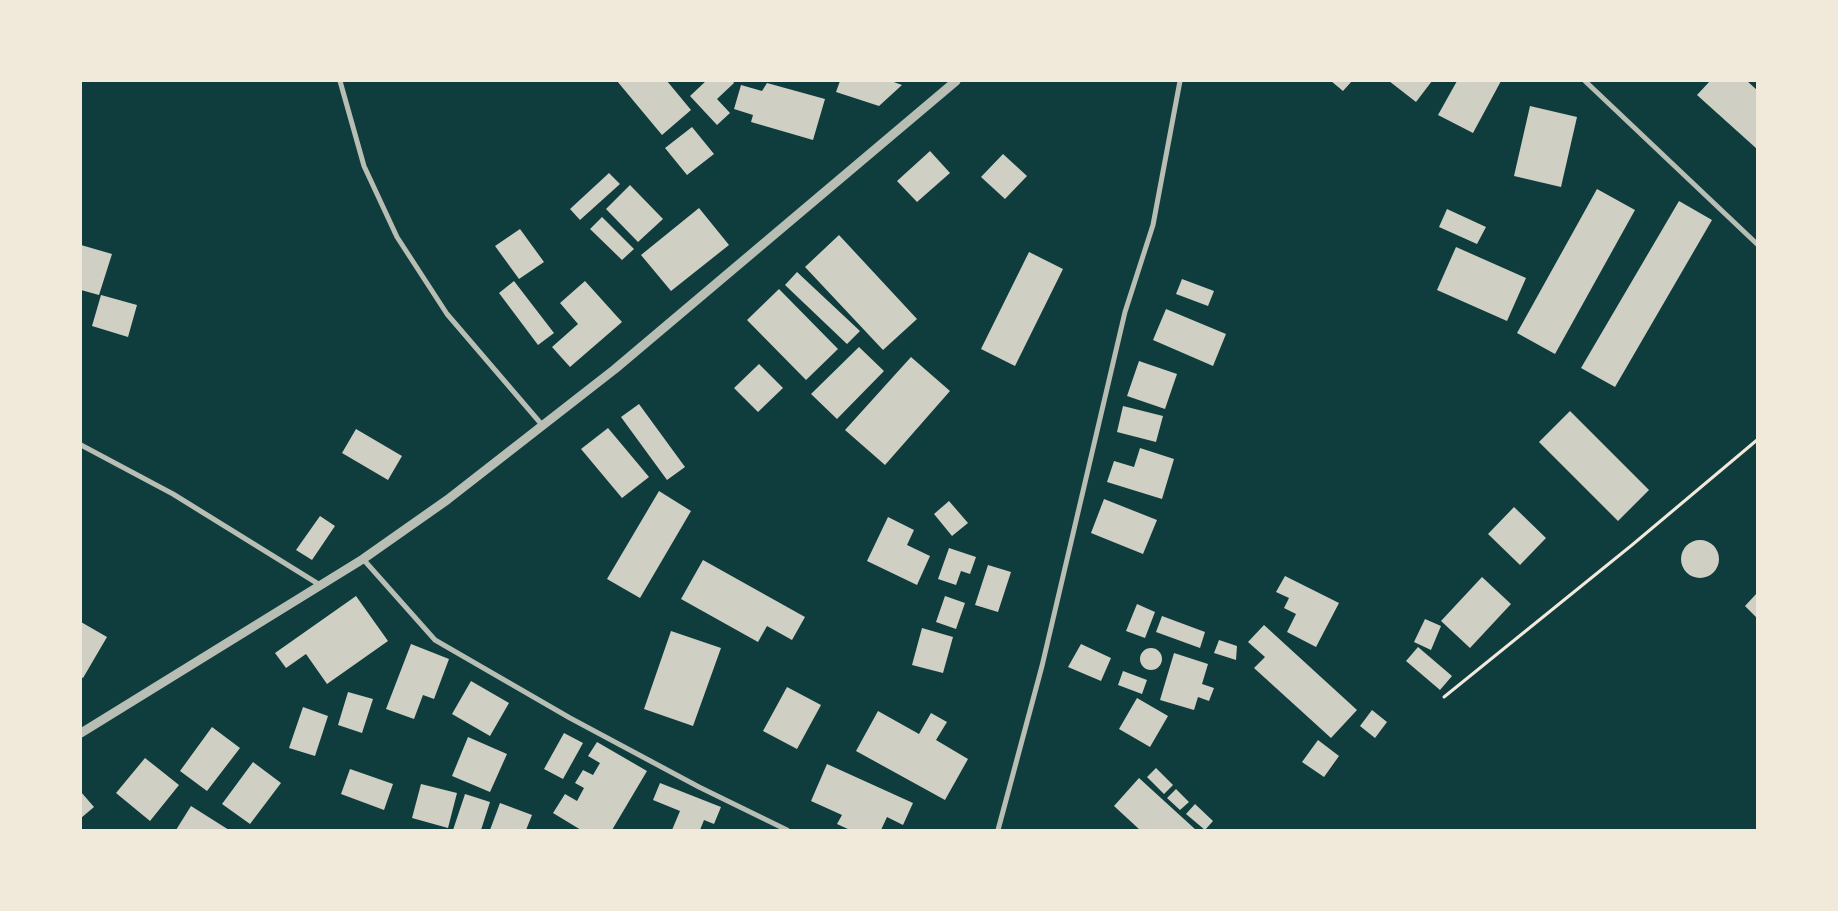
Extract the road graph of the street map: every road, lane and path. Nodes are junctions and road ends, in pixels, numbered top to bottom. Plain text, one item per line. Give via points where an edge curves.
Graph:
1 (340, 81) edge
2 (956, 81) edge
3 (1180, 81) edge
4 (1585, 81) edge
5 (1757, 244) edge
6 (543, 426) junction
7 (1757, 440) edge
8 (81, 446) edge
9 (363, 559) junction
10 (320, 585) junction
11 (1444, 696) dead end
12 (81, 733) edge
13 (787, 830) edge
14 (998, 830) edge

1 - 6 street via 364,166 397,237 448,314
2 - 6 street
3 - 14 street via 1153,225 1125,312 1042,666
4 - 5 street
6 - 9 street
7 - 11 path
8 - 10 street via 173,494
9 - 10 street
9 - 13 street via 435,640 699,787
10 - 12 street

